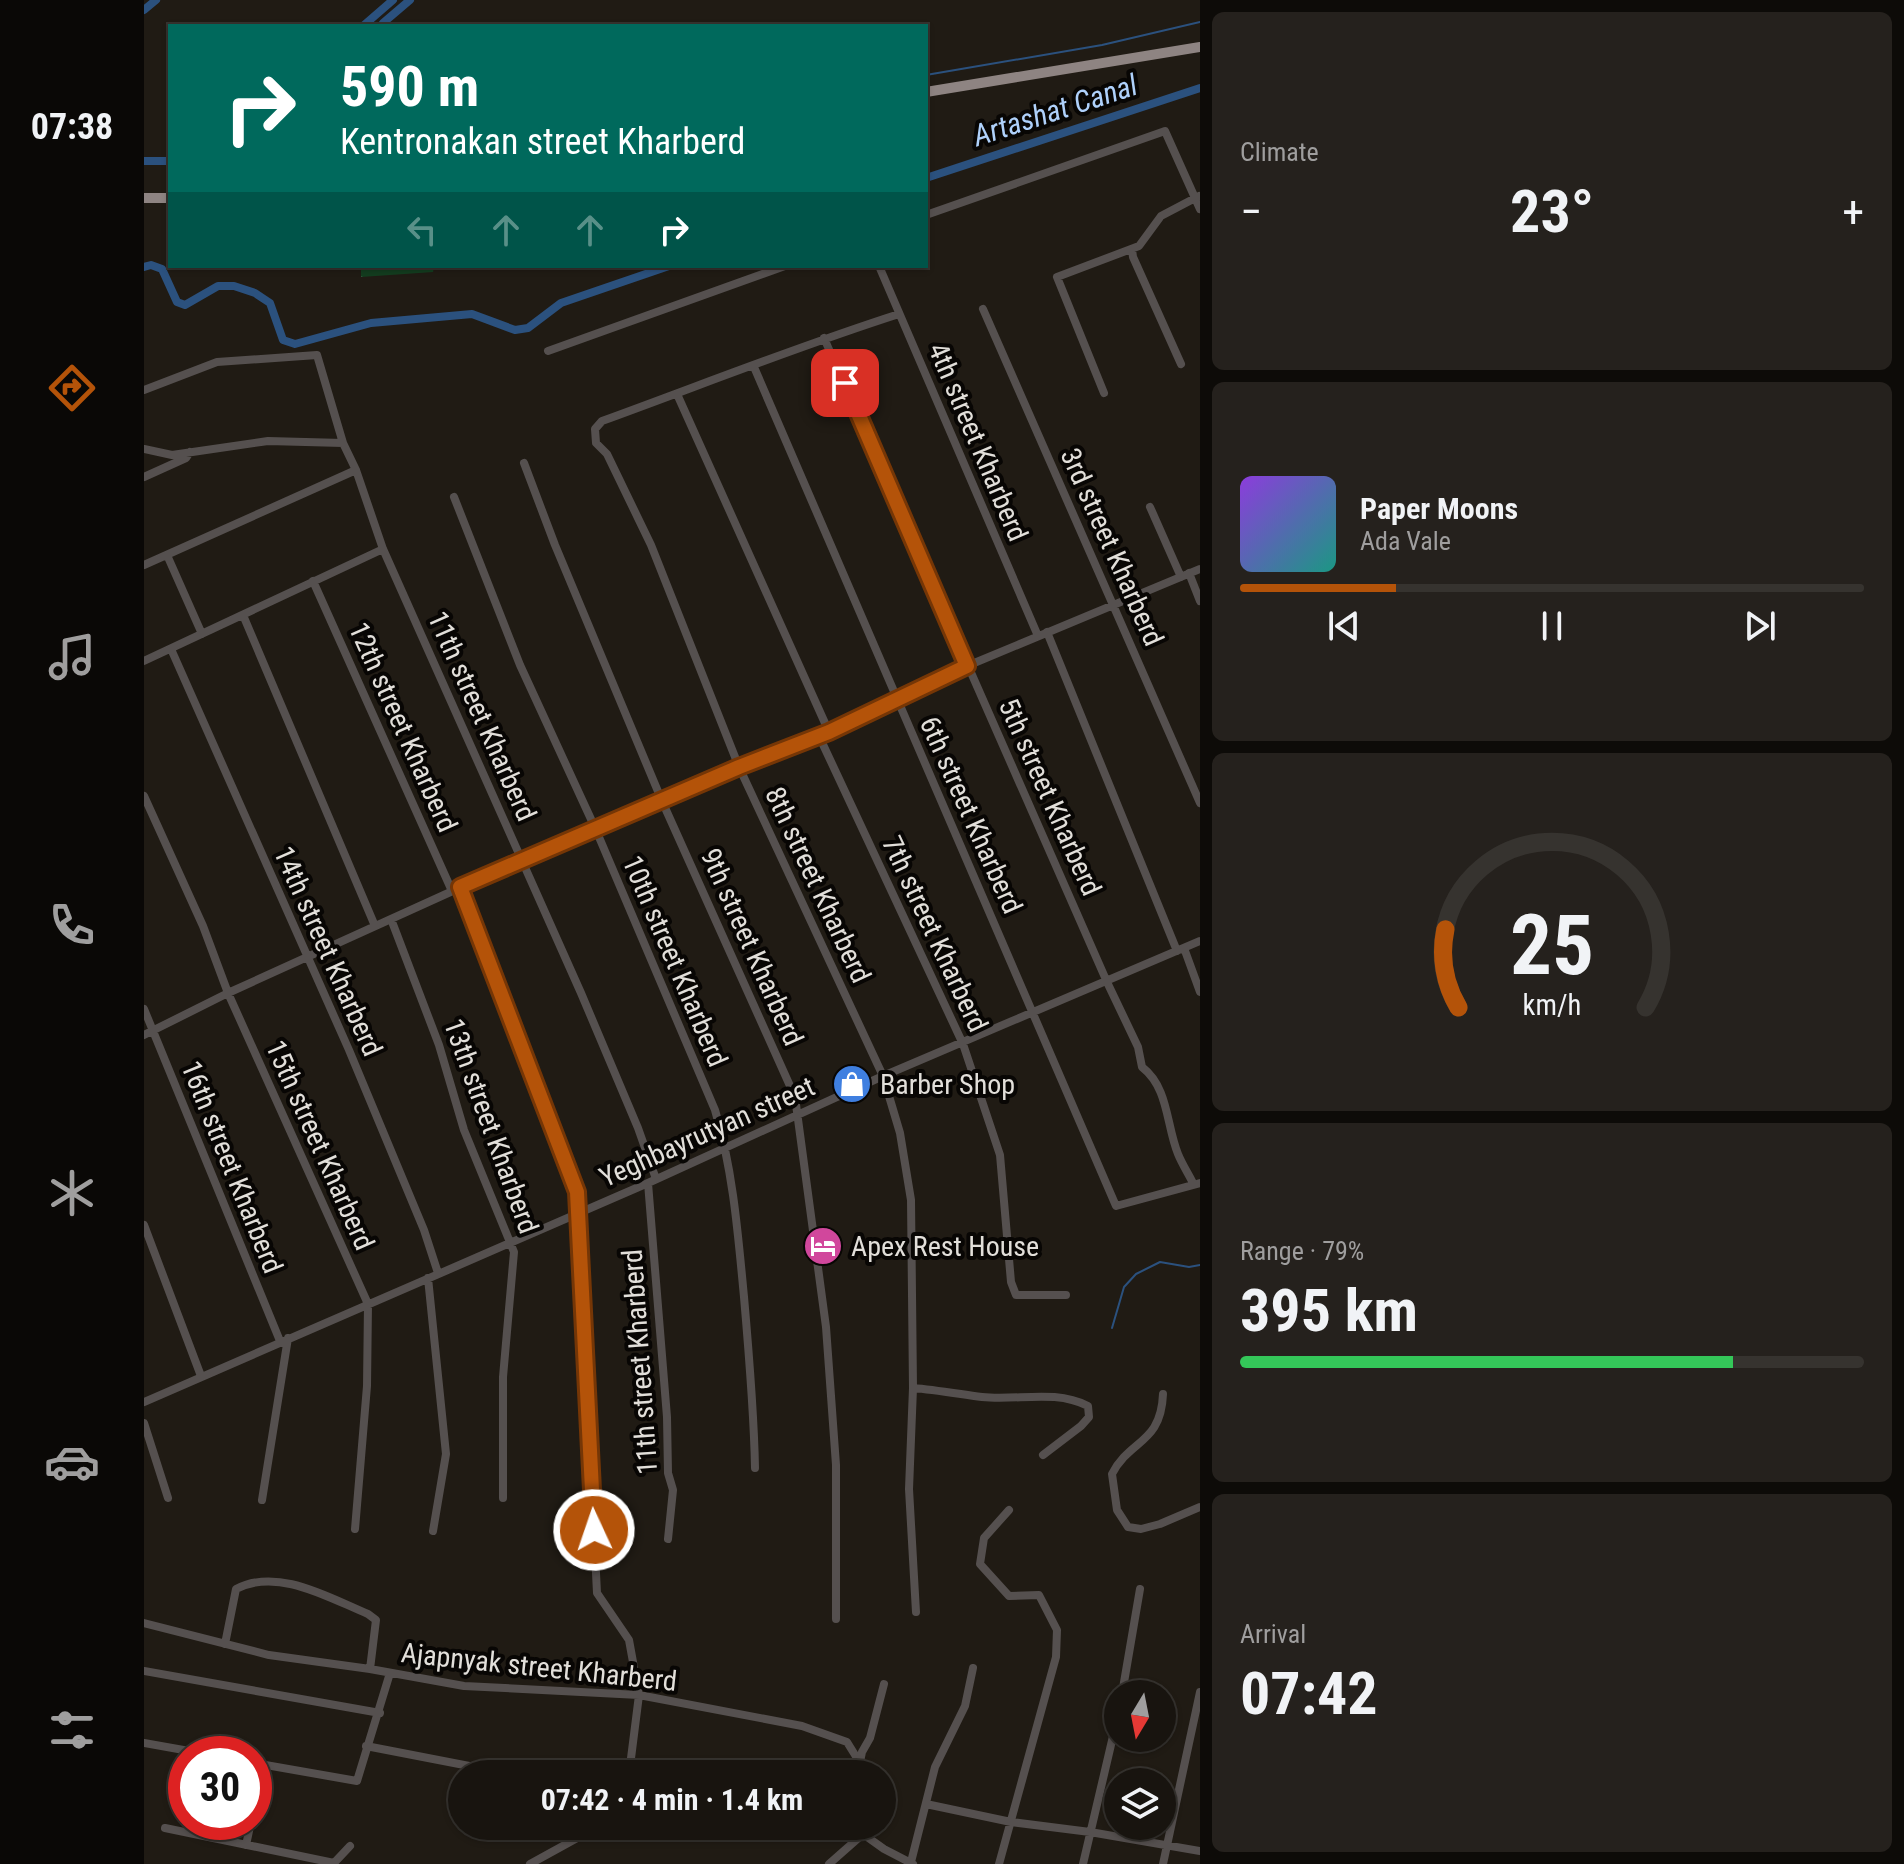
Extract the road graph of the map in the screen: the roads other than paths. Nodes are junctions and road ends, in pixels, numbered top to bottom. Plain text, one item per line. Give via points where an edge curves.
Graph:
1 (1200, 47) edge
2 (928, 92) edge
3 (1198, 197) edge
4 (144, 198) edge
5 (168, 198) edge
6 (1200, 209) edge
7 (928, 214) edge
8 (1132, 249) junction
9 (779, 268) edge
10 (880, 268) edge
11 (983, 309) dead end
12 (899, 314) junction
13 (824, 338) junction
14 (548, 351) dead end
15 (1181, 364) dead end
16 (754, 367) junction
17 (144, 390) edge
18 (1104, 393) dead end
19 (677, 394) junction
20 (343, 443) junction
21 (144, 449) edge
22 (190, 452) junction
23 (524, 463) dead end
24 (356, 470) junction
25 (144, 477) edge
26 (454, 497) dead end
27 (1150, 507) dead end
28 (383, 549) junction
29 (167, 555) junction
30 (144, 565) edge
31 (1200, 569) edge
32 (1185, 575) junction
33 (313, 581) junction
34 (1200, 601) edge
35 (1113, 605) junction
36 (243, 615) junction
37 (202, 634) junction
38 (1042, 634) junction
39 (171, 649) junction
40 (144, 661) edge
41 (967, 666) junction
42 (896, 699) junction
43 (829, 732) junction
44 (819, 736) junction
45 (739, 767) junction
46 (144, 796) edge
47 (662, 801) junction
48 (1200, 803) edge
49 (596, 830) junction
50 (521, 860) junction
51 (456, 889) junction
52 (391, 919) junction
53 (375, 926) junction
54 (1200, 941) edge
55 (1181, 950) junction
56 (307, 958) junction
57 (1107, 982) junction
58 (1200, 992) edge
59 (228, 993) junction
60 (144, 1009) edge
61 (1034, 1013) junction
62 (148, 1033) edge
63 (963, 1044) junction
64 (883, 1076) junction
65 (799, 1116) junction
66 (726, 1147) junction
67 (652, 1181) junction
68 (1197, 1183) edge
69 (579, 1213) junction
70 (144, 1225) edge
71 (512, 1242) junction
72 (438, 1273) junction
73 (428, 1278) junction
74 (1066, 1295) dead end
75 (368, 1304) junction
76 (284, 1339) junction
77 (201, 1376) junction
78 (913, 1388) junction
79 (1163, 1394) dead end
80 (144, 1402) edge
81 (144, 1423) edge
82 (1043, 1455) dead end
83 (755, 1468) dead end
84 (168, 1498) dead end
85 (503, 1498) dead end
86 (262, 1500) dead end
87 (1200, 1507) edge
88 (1009, 1510) dead end
89 (355, 1529) dead end
90 (433, 1531) dead end
91 (668, 1539) dead end
92 (1140, 1589) dead end
93 (916, 1612) dead end
94 (836, 1619) dead end
95 (144, 1623) edge
96 (225, 1644) junction
97 (973, 1668) dead end
98 (370, 1669) junction
99 (144, 1671) edge
100 (390, 1673) junction
101 (1124, 1680) edge
102 (884, 1684) dead end
103 (1200, 1692) edge
104 (639, 1695) junction
105 (380, 1713) junction
106 (144, 1743) edge
107 (366, 1746) junction
108 (168, 1747) edge
109 (1109, 1752) edge
110 (631, 1760) edge
111 (858, 1760) edge
112 (861, 1760) edge
113 (448, 1762) edge
114 (272, 1766) edge
115 (926, 1804) junction
116 (1011, 1822) junction
117 (165, 1828) dead end
118 (1090, 1832) junction
119 (247, 1840) edge
120 (574, 1840) edge
121 (854, 1840) edge
122 (875, 1840) edge
123 (1167, 1844) junction
124 (246, 1845) junction
125 (350, 1846) dead end
126 (1200, 1851) edge
127 (912, 1863) edge
128 (530, 1864) edge
129 (829, 1864) edge
130 (999, 1864) edge
131 (1083, 1864) edge
132 (1163, 1864) edge

1 - 2 main road
3 - 6 street
3 - 7 street via 1165,131
3 - 8 street via 1161,216
4 - 5 main road
8 - 15 street
8 - 18 street via 1057,277
9 - 14 street
10 - 12 street, 4th street Kharberd
11 - 35 street, 3rd street Kharberd
12 - 13 street, 8th street Kharberd
12 - 38 street, 4th street Kharberd
13 - 16 street, 8th street Kharberd
13 - 41 street, 5th street Kharberd
16 - 19 street, 8th street Kharberd
16 - 42 street, 6th street Kharberd
17 - 20 street, 11th street Kharberd via 217,362 317,355
19 - 43 street
19 - 45 street, 8th street Kharberd via 602,421 595,429 596,443 607,454 651,545
20 - 22 street via 268,441
20 - 24 street, 11th street Kharberd
21 - 22 street via 172,455
22 - 25 street
23 - 47 street, 9th street Kharberd
24 - 28 street, 11th street Kharberd
24 - 29 street
26 - 49 street, 10th street Kharberd via 520,665
27 - 32 street
28 - 33 street
28 - 50 street, 11th street Kharberd
29 - 30 street
29 - 37 street
31 - 32 street
32 - 34 street
32 - 35 street
33 - 36 street
33 - 51 street, 12th street Kharberd
35 - 38 street
35 - 48 street, 3rd street Kharberd
36 - 37 street
36 - 53 street
37 - 39 street
38 - 41 street
38 - 55 street, 4th street Kharberd
39 - 40 street
39 - 56 street, 14th street Kharberd
41 - 42 street
41 - 57 street, 5th street Kharberd
42 - 43 street
42 - 61 street, 6th street Kharberd
43 - 44 street
44 - 45 street
44 - 63 street, 7th street Kharberd
45 - 47 street
45 - 64 street, 8th street Kharberd
46 - 59 street, 15th street Kharberd
47 - 49 street
47 - 65 street, 9th street Kharberd
49 - 50 street
49 - 66 street, 10th street Kharberd
50 - 51 street
50 - 67 street, 11th street Kharberd via 638,1128
51 - 52 street
51 - 69 street, 12th street Kharberd via 577,1192
52 - 53 street
52 - 71 street, 13th street Kharberd via 439,1045 464,1130
53 - 56 street
54 - 55 street, Yeghbayrutyan street
55 - 57 street, Yeghbayrutyan street
55 - 58 street, 4th street Kharberd
56 - 59 street
56 - 72 street, 14th street Kharberd
57 - 61 street, Yeghbayrutyan street
57 - 68 street, 5th street Kharberd via 1142,1067 1153,1076 1168,1112 1178,1153
59 - 62 street
59 - 75 street, 15th street Kharberd
60 - 62 street, 16th street Kharberd
61 - 63 street, Yeghbayrutyan street
61 - 68 street, 6th street Kharberd via 1116,1206
62 - 76 street, 16th street Kharberd
63 - 64 street, Yeghbayrutyan street
63 - 74 street, 7th street Kharberd via 1000,1155 1016,1295
64 - 65 street, Yeghbayrutyan street
64 - 78 street, 8th street Kharberd via 900,1133 911,1200
65 - 66 street, Yeghbayrutyan street
65 - 94 street, 9th street Kharberd via 834,1434
66 - 67 street, Yeghbayrutyan street
66 - 83 street, 10th street Kharberd via 741,1265
67 - 69 street, Yeghbayrutyan street
67 - 91 street, 11th street Kharberd via 673,1490
69 - 71 street, Yeghbayrutyan street
69 - 104 street, 12th street Kharberd via 597,1593 629,1640
70 - 77 street
71 - 72 street, Yeghbayrutyan street
71 - 85 street, 13th street Kharberd via 503,1377
72 - 73 street, Yeghbayrutyan street
73 - 75 street, Yeghbayrutyan street
73 - 90 street via 446,1454
75 - 76 street, Yeghbayrutyan street
75 - 89 street, 15th street Kharberd
76 - 77 street, Yeghbayrutyan street
76 - 86 street
77 - 80 street, Yeghbayrutyan street
78 - 82 street via 1016,1399 1054,1395 1088,1406 1089,1417 1081,1426
78 - 93 street, 8th street Kharberd via 909,1489
79 - 87 street via 1154,1430 1112,1474 1117,1510 1128,1527 1141,1529
81 - 84 street
88 - 116 street via 984,1538 980,1564 1009,1596 1039,1595 1057,1630 1056,1657
92 - 101 street
95 - 96 street, Ajapnyak street Kharberd
96 - 98 street, Ajapnyak street Kharberd
96 - 98 street via 236,1589 295,1583 376,1620
97 - 115 street via 965,1706 935,1767
98 - 100 street, Ajapnyak street Kharberd
99 - 105 street
100 - 104 street, Ajapnyak street Kharberd via 464,1686
100 - 105 street
102 - 112 street
103 - 123 street
104 - 110 street, 12th street Kharberd
104 - 111 street, Ajapnyak street Kharberd via 802,1726 847,1742
105 - 107 street
106 - 108 street
107 - 113 street
107 - 114 street via 357,1781
109 - 118 street
115 - 116 street
115 - 127 street
116 - 118 street
116 - 130 street
117 - 124 street
118 - 123 street
118 - 131 street
119 - 124 street
120 - 128 street
121 - 129 street
122 - 127 street
123 - 126 street
123 - 132 street
124 - 125 street via 334,1863

